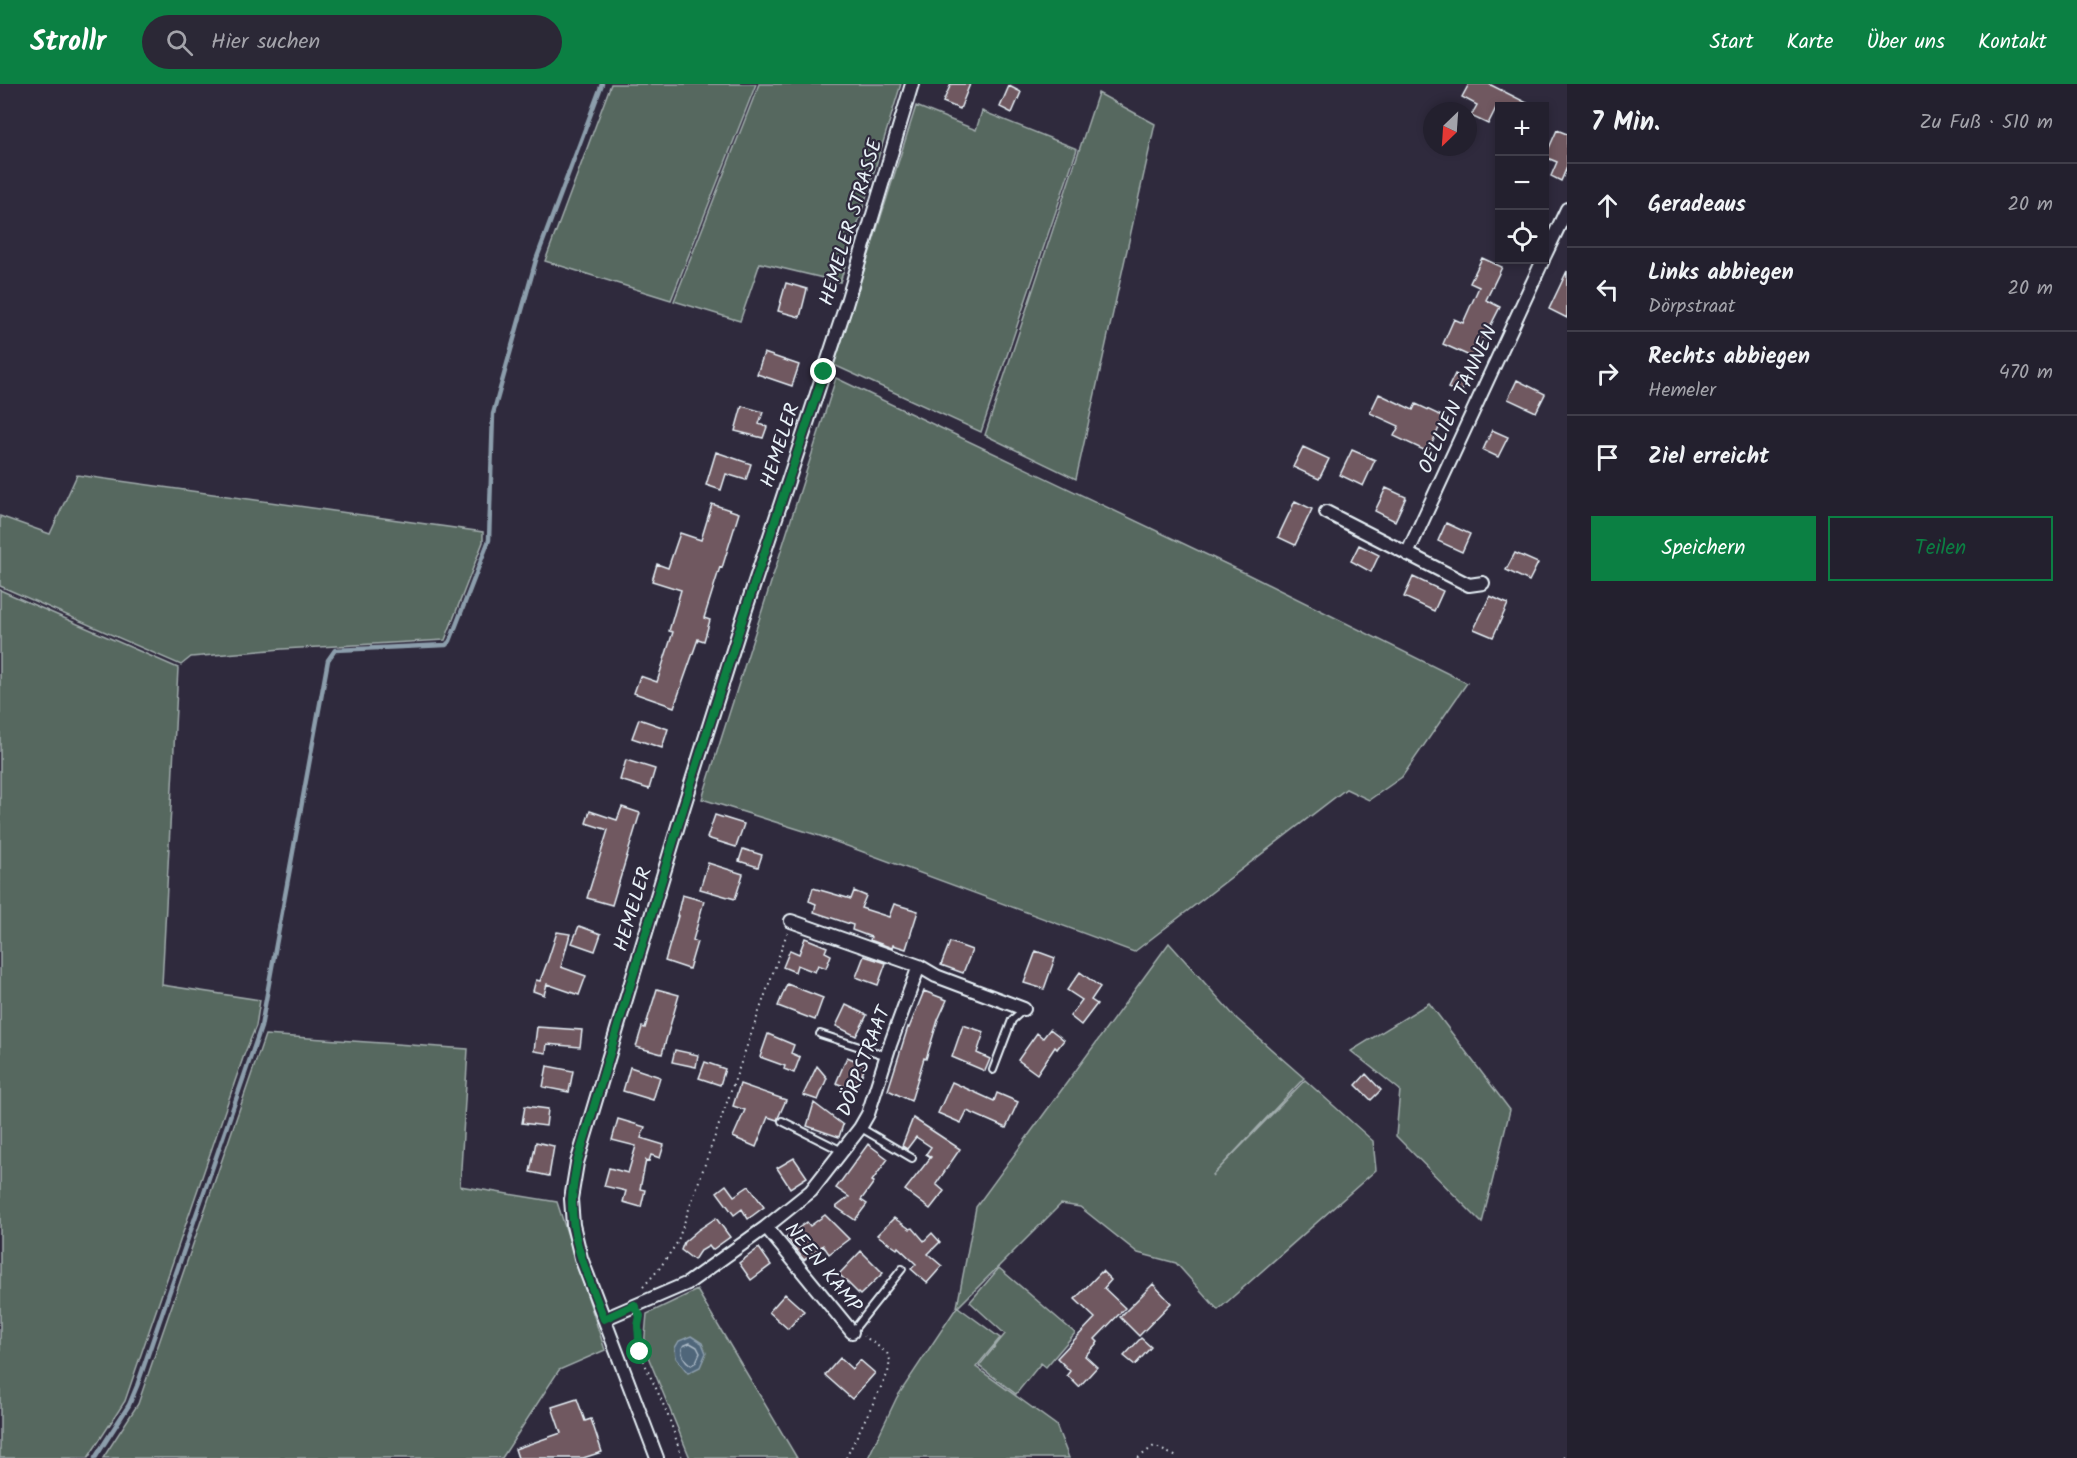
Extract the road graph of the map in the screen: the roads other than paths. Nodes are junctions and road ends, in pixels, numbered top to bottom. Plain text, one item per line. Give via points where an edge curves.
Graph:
1 (912, 84) edge
2 (1567, 208) edge
3 (1549, 247) edge
4 (1541, 264) edge
5 (824, 372) joint
6 (1326, 512) dead end
7 (1407, 554) junction
8 (1483, 583) dead end
9 (791, 921) road end
10 (919, 966) junction
11 (1024, 1009) joint
12 (820, 1034) dead end
13 (888, 1056) junction
14 (993, 1070) dead end
15 (782, 1121) dead end
16 (860, 1128) junction
17 (842, 1151) junction
18 (912, 1158) dead end
19 (766, 1227) junction
20 (902, 1269) dead end
21 (604, 1319) junction
22 (852, 1332) joint
23 (657, 1458) edge

1 - 5 street, HEMELER STRASSE
2 - 3 street, OELLIEN TANNEN
4 - 7 street, OELLIEN TANNEN
5 - 21 street, HEMELER via 686,798 577,1163 573,1225
6 - 7 street
7 - 8 street via 1469,585
9 - 10 street
10 - 11 street
10 - 13 street, DÖRPSTRAAT
11 - 14 lane via 1012,1020
12 - 13 lane
13 - 16 street, DÖRPSTRAAT
15 - 17 lane
16 - 17 street, DÖRPSTRAAT
16 - 18 lane
17 - 19 street, DÖRPSTRAAT via 811,1191
19 - 21 street, DÖRPSTRAAT via 688,1283
19 - 22 street, NEEN KAMP
20 - 22 lane
21 - 23 street, HEMELER

